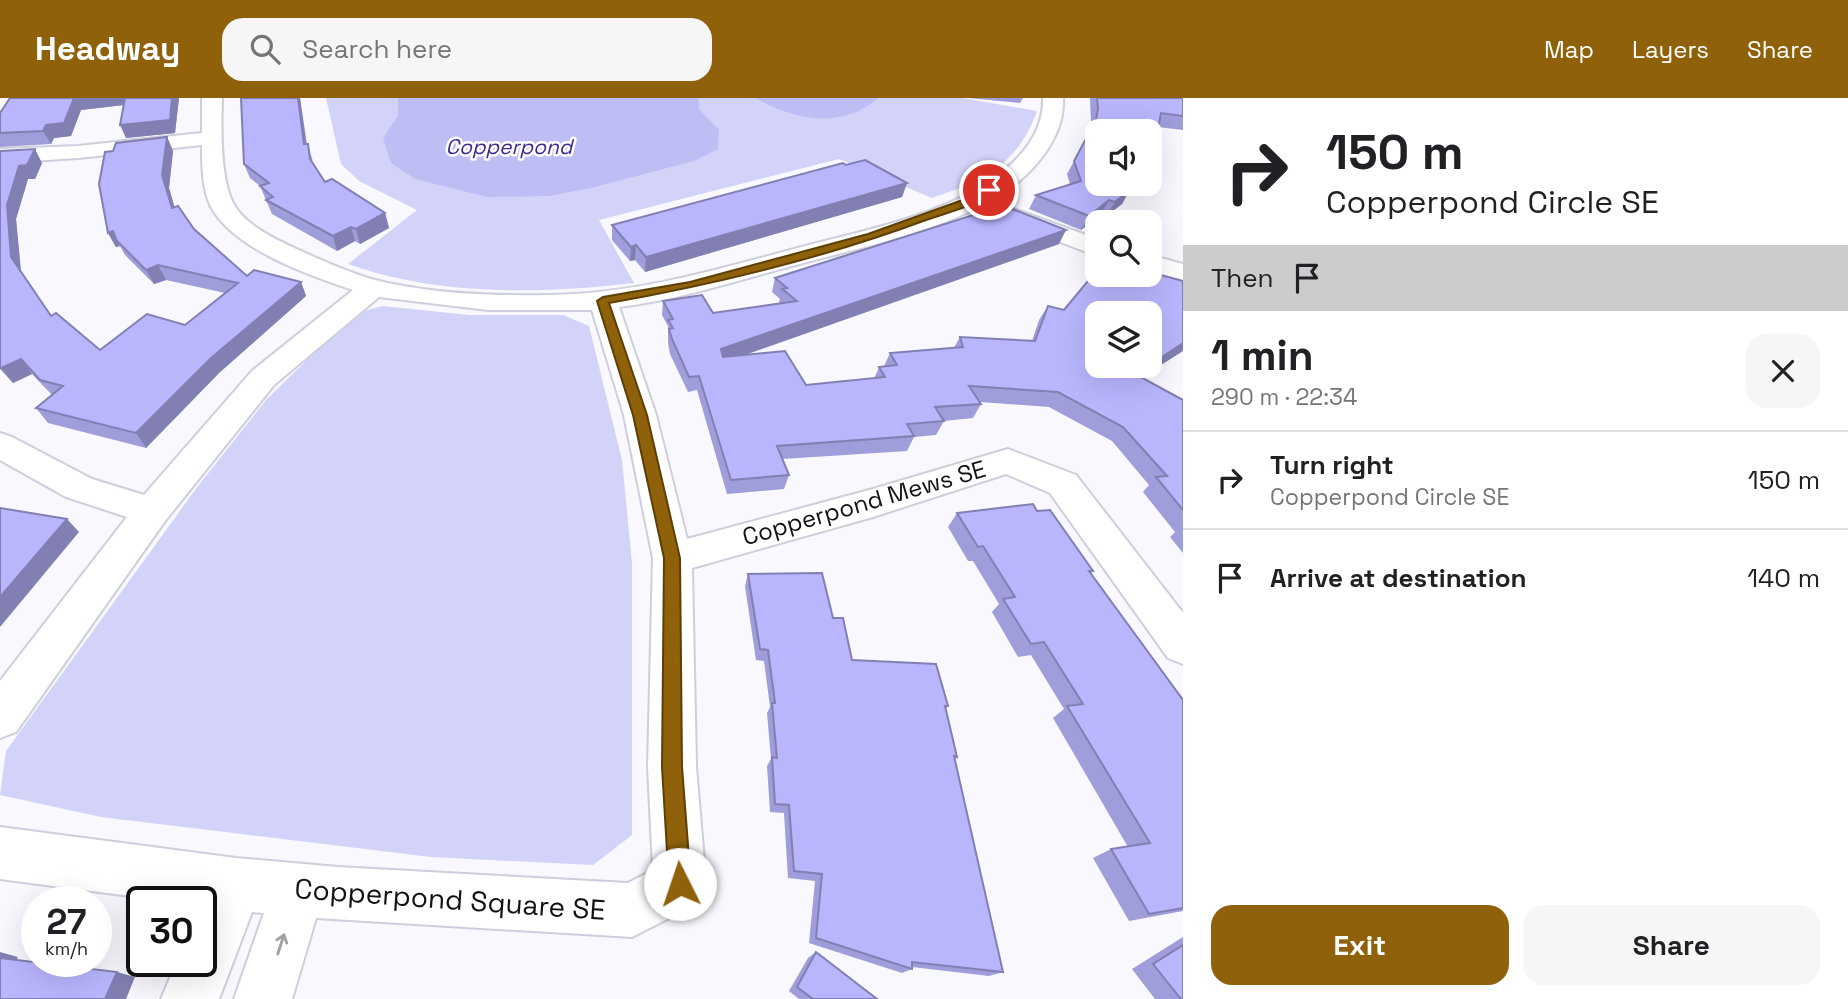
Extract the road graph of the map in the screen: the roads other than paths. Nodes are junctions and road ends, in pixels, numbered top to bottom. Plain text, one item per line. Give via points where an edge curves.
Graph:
1 (212, 98) edge
2 (1053, 98) edge
3 (210, 138) junction
4 (0, 156) edge
5 (975, 199) junction
6 (1085, 243) edge
7 (1162, 266) edge
8 (1183, 272) edge
9 (373, 288) junction
10 (603, 301) junction
11 (0, 446) edge
12 (152, 510) junction
13 (672, 558) junction
14 (1183, 645) edge
15 (0, 717) edge
16 (0, 853) edge
17 (236, 884) junction
18 (298, 890) junction
19 (190, 999) edge
20 (263, 999) edge

1 - 3 street
2 - 5 street via 1048,129 1020,170
3 - 4 street
3 - 9 street via 222,206 264,243
5 - 6 street
5 - 10 street via 872,237 691,285
7 - 8 street
9 - 10 street via 485,301
9 - 12 street via 262,378
10 - 13 street, Copperpond Square SE via 640,415
11 - 12 street via 79,488
12 - 15 street
13 - 14 street, Copperpond Mews SE via 1008,461 1063,484
13 - 18 street, Copperpond Square SE via 672,767 680,884 632,910
16 - 17 street, Copperpond Square SE
17 - 18 street, Copperpond Square SE
17 - 19 street
20 -> 18 street

